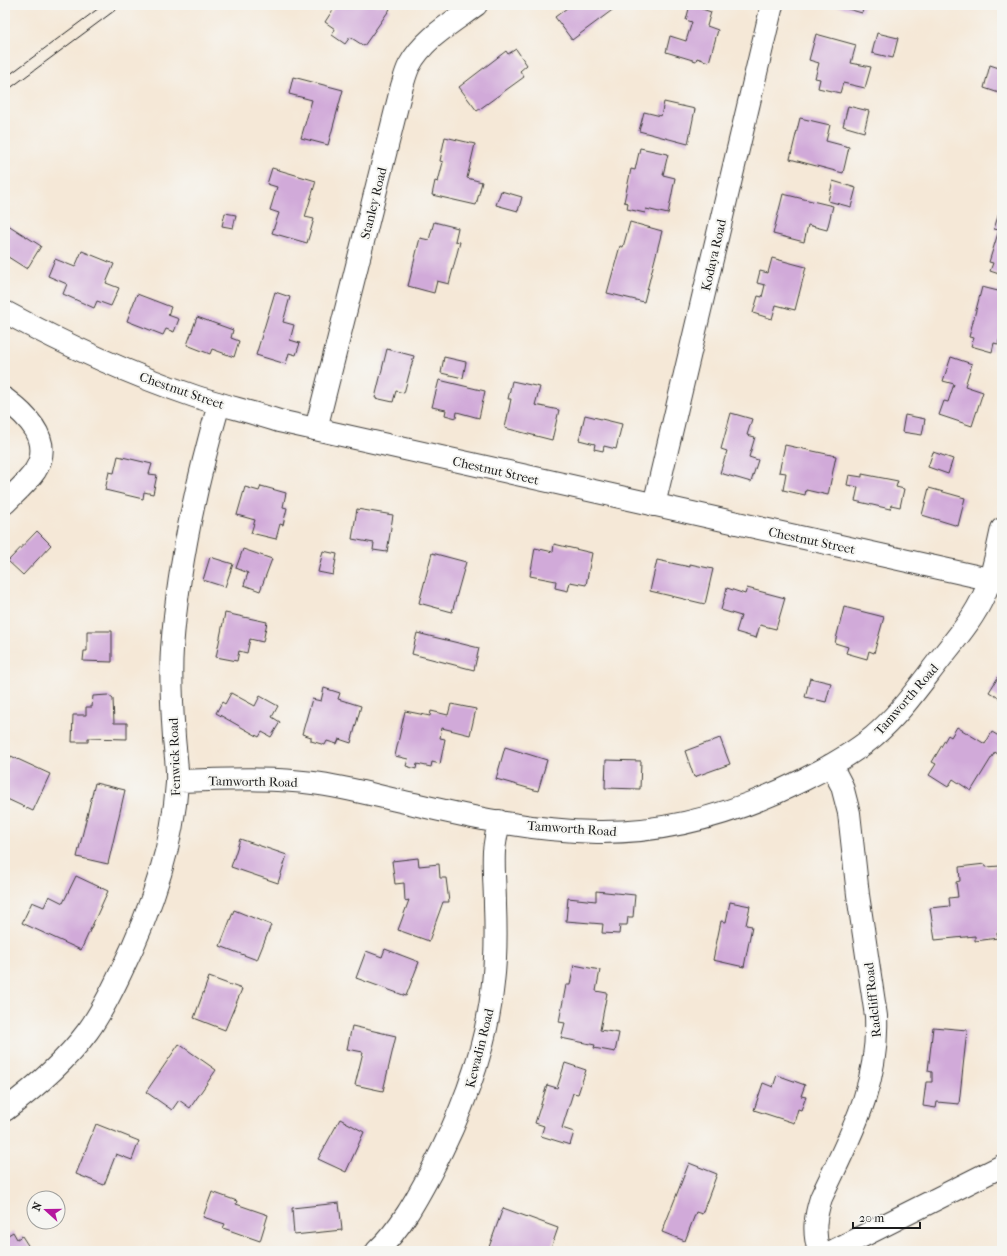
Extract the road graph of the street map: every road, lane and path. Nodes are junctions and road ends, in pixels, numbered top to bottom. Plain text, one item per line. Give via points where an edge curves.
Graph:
1 (476, 5) edge
2 (772, 5) edge
3 (5, 312) edge
4 (5, 399) edge
5 (219, 404) junction
6 (316, 429) junction
7 (5, 503) edge
8 (654, 505) junction
9 (1002, 529) edge
10 (996, 581) edge
11 (831, 765) junction
12 (177, 781) junction
13 (498, 821) junction
14 (5, 1110) edge
15 (1002, 1166) edge
16 (377, 1251) edge
17 (819, 1251) edge
18 (833, 1251) edge

1 - 6 street, Stanley Road via 423,47 409,66
2 - 8 street, Kodaya Road
3 - 5 street, Chestnut Street via 107,362
4 - 7 street via 34,426 41,447 40,459 35,470
5 - 6 street, Chestnut Street
5 - 12 street, Fenwick Road via 197,485 176,608 171,696
6 - 8 street, Chestnut Street
8 - 10 street, Chestnut Street
9 - 10 street, Tamworth Road
10 - 11 street, Tamworth Road via 970,620 907,701 875,735
11 - 13 street, Tamworth Road via 791,786 732,811 666,827 596,832
11 - 17 street, Radcliff Road via 842,786 849,813 877,1033 873,1067 854,1130 816,1213 814,1229
12 - 13 street, Tamworth Road via 273,780 314,783
12 - 14 street, Fenwick Road via 174,819 162,864 146,914 115,984 89,1029 73,1050 39,1083
13 - 16 street, Kewadin Road via 494,852 493,984 480,1055 462,1108 441,1154 399,1228
15 - 18 street

